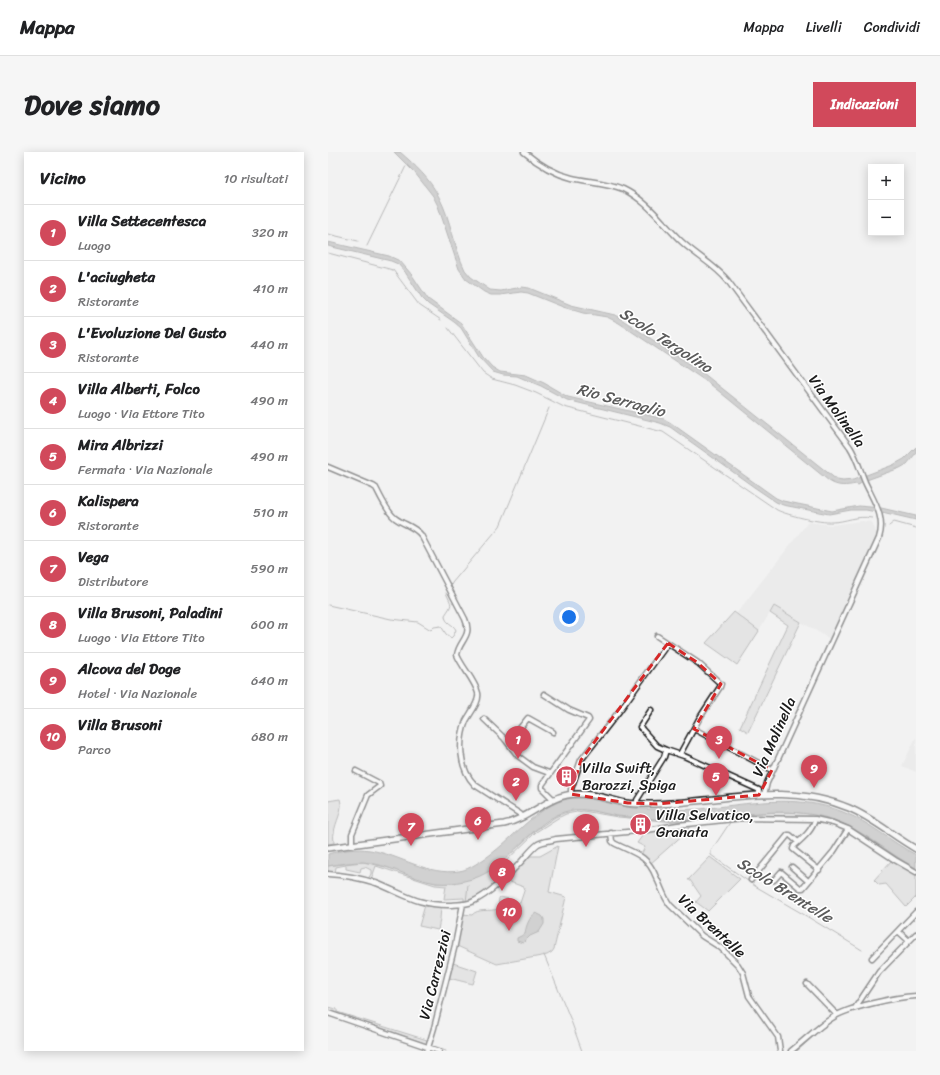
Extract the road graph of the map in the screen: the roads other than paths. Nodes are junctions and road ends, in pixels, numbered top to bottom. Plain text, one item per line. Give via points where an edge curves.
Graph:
1 (524, 152) edge
2 (328, 467) edge
3 (657, 636) dead end
4 (668, 643) junction
5 (544, 694) dead end
6 (652, 710) dead end
7 (484, 719) dead end
8 (694, 729) junction
9 (553, 732) dead end
10 (508, 743) junction
11 (666, 750) junction
12 (680, 754) junction
13 (772, 770) junction
14 (356, 771) dead end
15 (549, 773) junction
16 (761, 792) junction
17 (571, 794) junction
18 (553, 799) junction
19 (637, 803) junction
20 (523, 817) junction
21 (815, 819) junction
22 (848, 829) junction
23 (611, 833) junction
24 (798, 842) junction
25 (352, 844) junction
26 (328, 848) edge
27 (916, 849) edge
28 (792, 867) dead end
29 (818, 870) junction
30 (916, 872) edge
31 (328, 874) edge
32 (751, 880) dead end
33 (774, 880) dead end
34 (808, 881) junction
35 (463, 904) junction
36 (916, 912) edge
37 (898, 931) junction
38 (916, 934) edge
39 (909, 941) junction
40 (872, 958) dead end
41 (807, 984) dead end
42 (916, 996) edge
43 (855, 1008) junction
44 (328, 1013) edge
45 (837, 1015) junction
46 (428, 1047) edge
47 (439, 1051) edge
48 (780, 1051) edge
49 (791, 1051) edge

1 - 13 street, Via Molinella via 563,176 610,185 637,197 654,211 682,242 718,269 850,447 876,503 882,532
2 - 20 street via 376,488 393,516 421,535 468,627 457,656 477,690 478,697 462,737 462,754 466,769 475,785
3 - 4 street
4 - 8 street via 698,663 721,684
4 - 17 street via 581,760
5 - 15 street via 589,720
6 - 11 street via 640,727 657,746
7 - 10 street
8 - 12 street
8 - 13 street
9 - 10 street via 528,718
10 - 15 street via 514,752 533,767
11 - 12 street
11 - 19 street
12 - 16 street
13 - 16 street, Via Molinella
14 - 25 street via 380,784 379,788 368,795 352,834
15 - 18 street via 542,786
16 - 19 main road via 657,804
16 - 27 main road via 807,796 838,803 870,818
17 - 18 main road
17 - 19 main road
18 - 20 main road
20 - 25 main road via 497,826
21 - 22 street
21 - 23 street via 743,818
21 - 24 street via 814,825
22 - 29 street
22 - 30 street
23 - 35 street via 540,844 487,892 472,902
23 - 48 street, Via Brentelle via 614,844 637,854 651,867 670,905 702,936 721,948 738,965 749,996 778,1037
24 - 29 street via 794,850
24 - 32 street via 788,835
25 - 26 main road
28 - 34 street
29 - 34 street
31 - 35 street via 361,879 420,902 439,905
33 - 34 street via 781,872 801,889
35 - 46 street, Via Carrezzioi
36 - 37 street
37 - 39 street
37 - 40 street
38 - 39 street
39 - 43 street via 879,972
41 - 45 street
42 - 43 street
43 - 45 street
44 - 46 street
45 - 49 street
46 - 47 street

